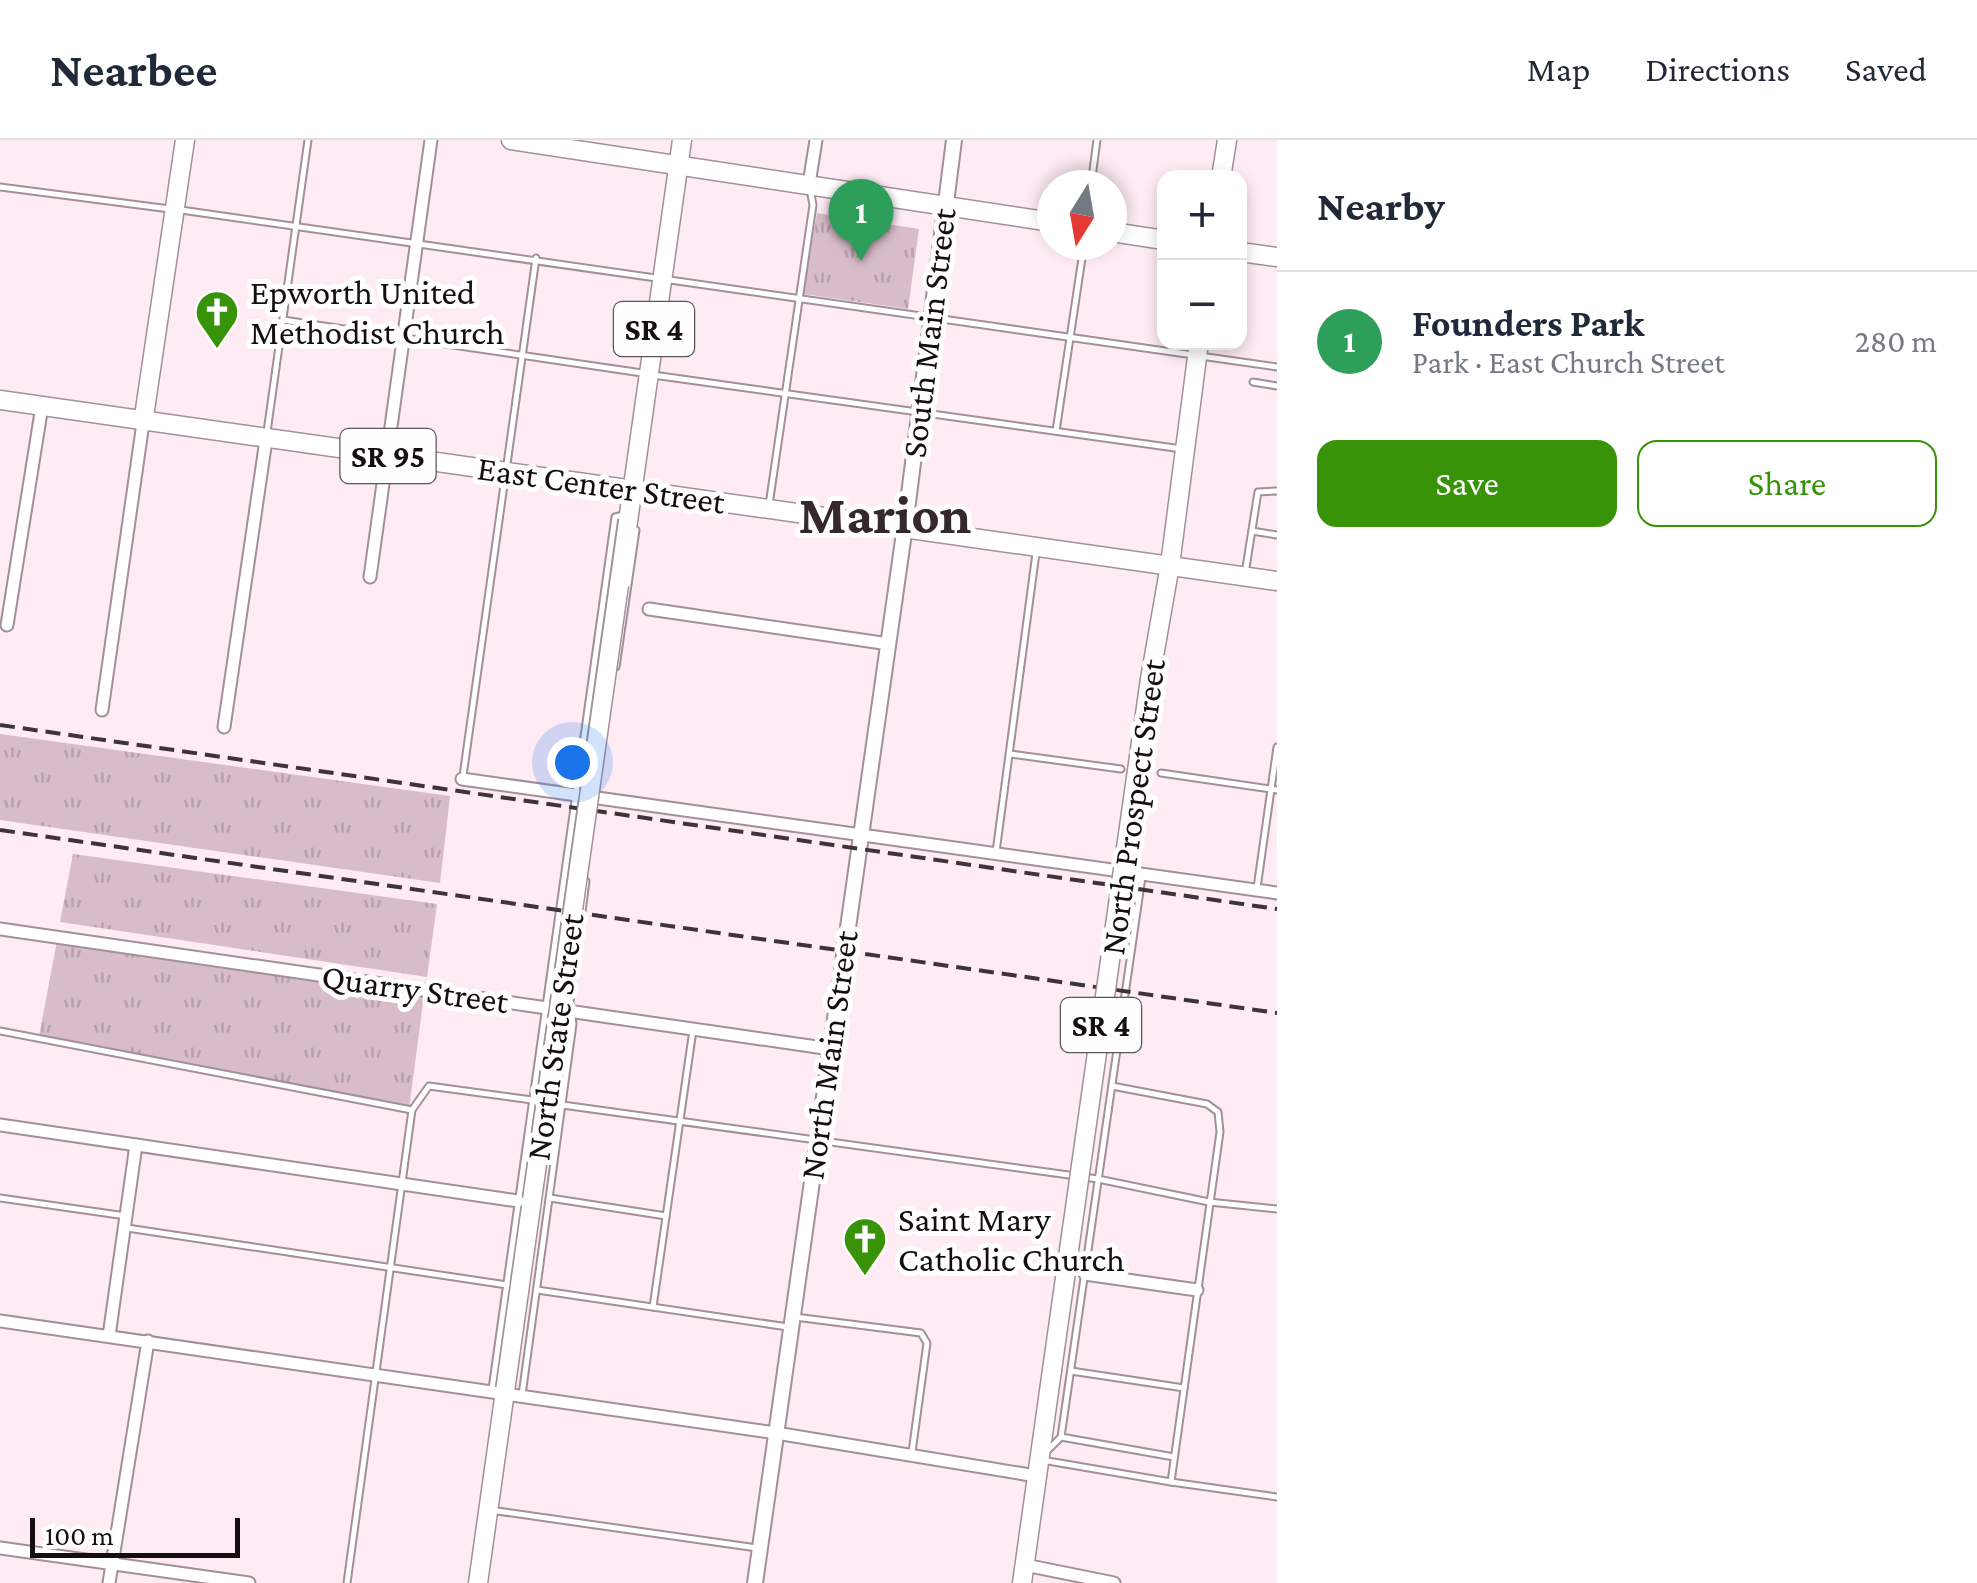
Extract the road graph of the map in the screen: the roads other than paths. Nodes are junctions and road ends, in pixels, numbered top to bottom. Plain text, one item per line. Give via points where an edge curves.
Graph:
1 (185, 140) edge
2 (308, 140) edge
3 (432, 140) edge
4 (511, 140) edge
5 (682, 140) edge
6 (816, 140) edge
7 (954, 140) edge
8 (1097, 140) edge
9 (1226, 140) edge
10 (678, 168) junction
11 (1094, 170) edge
12 (1223, 170) edge
13 (810, 184) junction
14 (0, 187) edge
15 (944, 205) junction
16 (174, 209) junction
17 (1037, 220) edge
18 (296, 226) junction
19 (1127, 234) edge
20 (1157, 239) edge
21 (418, 242) junction
22 (1247, 253) edge
23 (536, 258) junction
24 (1277, 258) edge
25 (1082, 260) edge
26 (662, 278) junction
27 (798, 299) junction
28 (931, 319) junction
29 (283, 320) junction
30 (404, 337) junction
31 (1073, 338) junction
32 (1157, 345) edge
33 (1198, 350) edge
34 (1207, 350) edge
35 (521, 355) junction
36 (1277, 366) edge
37 (647, 374) junction
38 (1253, 382) dead end
39 (1277, 386) edge
40 (785, 393) junction
41 (0, 400) edge
42 (42, 406) junction
43 (919, 413) junction
44 (144, 422) junction
45 (1056, 432) junction
46 (266, 440) junction
47 (1185, 449) junction
48 (386, 456) junction
49 (506, 472) junction
50 (632, 491) junction
51 (1277, 491) edge
52 (769, 508) junction
53 (629, 513) junction
54 (905, 526) junction
55 (1252, 532) junction
56 (1277, 535) edge
57 (1037, 548) junction
58 (1170, 565) junction
59 (1245, 576) junction
60 (370, 577) dead end
61 (1277, 581) edge
62 (649, 610) dead end
63 (7, 625) dead end
64 (889, 644) junction
65 (102, 710) dead end
66 (224, 727) dead end
67 (1277, 748) edge
68 (1009, 754) junction
69 (1120, 769) dead end
70 (1161, 773) dead end
71 (462, 779) joint
72 (1274, 790) edge
73 (575, 794) junction
74 (596, 797) junction
75 (860, 832) junction
76 (996, 852) junction
77 (1143, 874) junction
78 (1257, 890) junction
79 (1277, 893) edge
80 (0, 929) edge
81 (545, 1008) junction
82 (572, 1012) junction
83 (693, 1030) junction
84 (0, 1031) edge
85 (831, 1050) junction
86 (1112, 1086) junction
87 (533, 1100) junction
88 (561, 1104) junction
89 (412, 1110) junction
90 (678, 1121) junction
91 (0, 1125) edge
92 (818, 1140) junction
93 (136, 1145) junction
94 (1098, 1179) junction
95 (403, 1184) junction
96 (0, 1198) edge
97 (549, 1198) junction
98 (518, 1201) junction
99 (1210, 1202) junction
100 (1277, 1209) edge
101 (666, 1216) junction
102 (125, 1222) junction
103 (391, 1267) junction
104 (1085, 1274) junction
105 (507, 1285) junction
106 (537, 1290) junction
107 (1197, 1290) junction
108 (653, 1307) junction
109 (0, 1321) edge
110 (792, 1322) junction
111 (108, 1336) junction
112 (148, 1341) junction
113 (1061, 1371) junction
114 (375, 1375) junction
115 (1184, 1388) junction
116 (506, 1394) junction
117 (776, 1433) junction
118 (1061, 1438) junction
119 (912, 1455) junction
120 (1174, 1456) junction
121 (1038, 1468) junction
122 (1171, 1482) junction
123 (1277, 1497) edge
124 (488, 1510) junction
125 (0, 1548) edge
126 (760, 1548) junction
127 (112, 1564) junction
128 (1024, 1574) edge
129 (109, 1583) edge
130 (249, 1583) edge
131 (347, 1583) edge
132 (478, 1583) edge
133 (755, 1583) edge
134 (1114, 1583) edge

1 - 16 main road
2 - 18 lane
3 - 21 street
4 - 10 main road
5 - 10 main road, SR 4
6 - 13 street
7 - 15 street, South Main Street
8 - 11 lane
9 - 12 main road
10 - 13 main road
10 - 26 main road, SR 4
13 - 15 main road
13 - 27 lane
14 - 16 lane
15 - 17 main road
15 - 28 street, South Main Street
16 - 18 lane
16 - 44 main road
18 - 21 lane
18 - 29 lane
19 - 20 main road
21 - 23 lane
21 - 30 street
22 - 24 main road
23 - 26 lane
23 - 35 lane
25 - 31 lane
26 - 27 lane
26 - 37 main road, SR 4
27 - 28 lane
27 - 40 lane
28 - 31 lane
28 - 43 street, South Main Street
29 - 30 lane
29 - 46 lane
30 - 35 lane
30 - 48 street
31 - 32 lane
31 - 45 lane
33 - 47 main road, SR 4
34 - 36 lane
35 - 37 lane
35 - 49 lane
37 - 40 lane
37 - 50 main road, SR 4
38 - 39 lane
40 - 43 lane
40 - 52 lane
41 - 42 main road, East Center Street
42 - 44 main road, East Center Street
42 - 63 street
43 - 45 lane
43 - 54 street, South Main Street
44 - 46 main road, East Center Street / SR 95
44 - 65 street
45 - 47 lane
46 - 48 main road, East Center Street / SR 95
46 - 66 street
47 - 58 main road, SR 4
48 - 49 main road, East Center Street / SR 95
48 - 60 street
49 - 50 main road, East Center Street / SR 95
49 - 71 lane
50 - 52 main road, East Center Street / SR 95
50 - 53 main road, North State Street / SR 4
51 - 55 lane via 1260,489
52 - 54 main road, East Center Street / SR 95
53 - 73 lane via 615,518
53 - 74 lane via 637,519 630,581
53 - 116 main road, North State Street / SR 4, bridge
54 - 57 main road, SR 95
54 - 64 street, North Main Street
55 - 56 lane
55 - 59 lane
57 - 58 main road, SR 95
57 - 68 lane
58 - 59 main road, SR 95
58 - 113 main road, North Prospect Street / SR 4, bridge
59 - 61 main road, SR 95
62 - 64 street
64 - 75 street, North Main Street
67 - 72 lane
68 - 69 lane
68 - 76 lane
70 - 72 lane
71 - 73 street
72 - 78 lane
73 - 74 street
73 - 81 lane
74 - 75 street
74 - 82 lane
75 - 76 street
75 - 85 street, North Main Street
76 - 77 street
77 - 78 street
77 - 86 lane
78 - 79 street
80 - 81 street, Quarry Street
81 - 82 street, Quarry Street
81 - 87 lane
82 - 83 street, Quarry Street
82 - 88 lane
83 - 85 street, Quarry Street
83 - 90 lane
84 - 89 lane
85 - 92 street, North Main Street
86 - 94 lane
86 - 99 lane via 1218,1112
87 - 88 lane
87 - 89 lane via 430,1086
87 - 98 lane
88 - 90 lane
88 - 97 lane
89 - 95 lane
90 - 92 lane
90 - 101 lane
91 - 93 street
92 - 94 lane
92 - 110 street, North Main Street
93 - 95 street
93 - 102 street
94 - 99 lane
94 - 104 lane
95 - 98 street
95 - 103 lane
96 - 102 lane
97 - 101 lane
97 - 106 lane
98 - 105 lane
99 - 100 lane
99 - 107 lane
101 - 108 lane
102 - 103 lane
102 - 111 street
103 - 105 lane
103 - 114 lane
104 - 107 street
104 - 113 lane
105 - 116 lane
106 - 108 lane
106 - 116 lane
107 - 115 lane
108 - 110 lane
109 - 111 street
110 - 117 street, North Main Street
110 - 119 lane via 921,1333 927,1343
111 - 112 street
112 - 114 street
112 - 127 street
113 - 115 lane
113 - 118 lane
113 - 121 main road, North Prospect Street / SR 4
114 - 116 street
114 - 131 lane
115 - 120 lane
116 - 117 street
116 - 124 main road, North State Street / SR 4
117 - 119 street
117 - 126 street, North Main Street
118 - 120 lane
118 - 121 lane
119 - 121 street
120 - 122 lane
121 - 122 lane
121 - 128 main road, North Prospect Street / SR 4
122 - 123 lane
124 - 126 lane
124 - 132 main road, North State Street / SR 4
125 - 127 street
126 - 133 street, North Main Street
127 - 129 street
127 - 130 street
128 - 134 street

